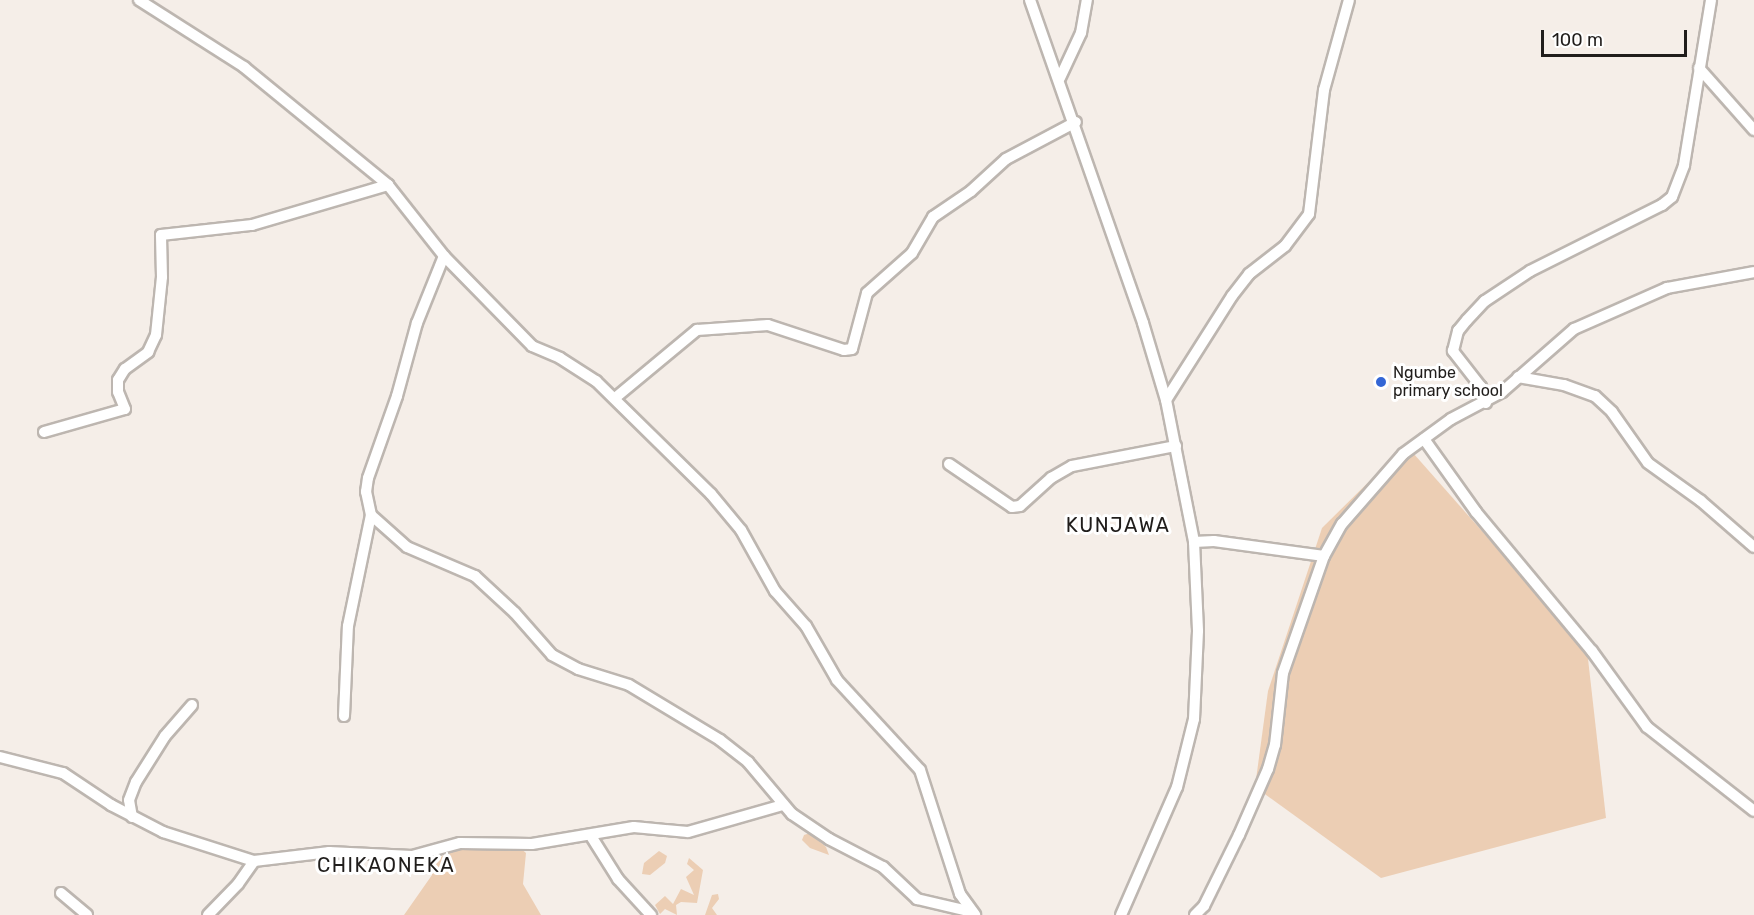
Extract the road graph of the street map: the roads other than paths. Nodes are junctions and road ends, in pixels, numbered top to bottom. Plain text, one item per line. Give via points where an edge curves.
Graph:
1 (140, 0) edge
2 (1030, 0) edge
3 (1087, 0) edge
4 (1349, 0) edge
5 (1711, 0) edge
6 (1699, 68) junction
7 (1060, 78) junction
8 (1076, 122) junction
9 (1754, 130) edge
10 (388, 185) junction
11 (444, 256) junction
12 (1754, 272) edge
13 (1518, 377) junction
14 (615, 398) junction
15 (1166, 400) junction
16 (1486, 402) junction
17 (44, 432) dead end
18 (1424, 439) junction
19 (1176, 446) junction
20 (949, 464) dead end
21 (371, 515) junction
22 (1194, 543) junction
23 (1754, 547) edge
24 (1324, 556) junction
25 (192, 705) dead end
26 (344, 716) dead end
27 (0, 757) edge
28 (783, 805) junction
29 (1754, 811) edge
30 (132, 817) junction
31 (591, 836) junction
32 (254, 861) junction
33 (61, 893) dead end
34 (972, 914) edge
35 (87, 915) edge
36 (208, 915) edge
37 (651, 915) edge
38 (1121, 915) edge
39 (1195, 915) edge

1 - 10 street via 177,28 244,67
2 - 7 street
3 - 7 street via 1081,33
4 - 15 street via 1324,90 1309,214 1285,246 1249,274 1232,296
5 - 6 street
6 - 9 street
6 - 16 street via 1684,165 1672,197 1530,271 1485,301 1458,331 1453,351 1481,387
7 - 8 street
8 - 14 street via 1006,159 971,191 933,217 912,253 867,293 852,348 844,350 768,325 697,330
8 - 15 street
10 - 11 street
10 - 17 street via 252,225 161,235 162,277 156,336 148,352 125,369 118,380 125,409
11 - 14 street via 532,346 560,358
11 - 21 street via 417,323 368,478 366,492
12 - 13 street via 1647,295 1574,329
13 - 16 street
13 - 23 street via 1564,385 1594,396 1612,412 1648,463 1701,501
14 - 34 street via 741,530 775,591 806,626 837,680 920,770
15 - 19 street
16 - 18 street via 1451,419
18 - 24 street via 1376,483 1342,524
18 - 29 street via 1476,512 1592,651 1647,728
19 - 20 street via 1072,466 1051,478 1020,506 1012,507
19 - 22 street
21 - 26 street via 348,626
21 - 28 street via 407,547 475,576 560,660 629,685 720,740 748,762
22 - 24 street via 1266,547
22 - 38 street via 1197,650 1191,730 1177,787
24 - 39 street via 1283,673 1275,745 1268,769 1214,885
25 - 30 street via 165,736 136,782 129,800
27 - 30 street via 63,773
28 - 31 street via 688,832 634,827
28 - 34 street via 829,839 883,867 917,899
30 - 32 street via 185,840
31 - 32 street via 532,844 460,843 412,856 329,852
31 - 37 street via 618,879
32 - 36 street
33 - 35 street

